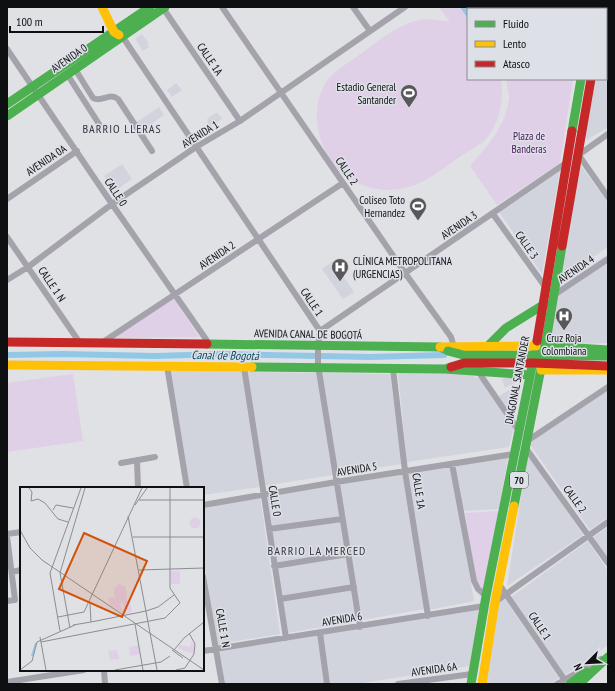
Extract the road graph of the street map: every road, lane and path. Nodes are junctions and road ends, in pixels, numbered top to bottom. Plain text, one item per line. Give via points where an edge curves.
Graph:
1 (102, 7) edge
2 (109, 7) edge
3 (150, 7) edge
4 (164, 7) edge
5 (222, 7) edge
6 (353, 7) edge
7 (405, 7) edge
8 (370, 31) junction
9 (118, 32) junction
10 (7, 49) edge
11 (71, 72) junction
12 (581, 80) edge
13 (591, 80) edge
14 (32, 86) junction
15 (281, 92) junction
16 (38, 94) junction
17 (7, 104) edge
18 (7, 116) edge
19 (240, 121) junction
20 (99, 124) dead end
21 (608, 134) edge
22 (570, 143) junction
23 (196, 147) junction
24 (152, 151) dead end
25 (77, 152) junction
26 (578, 155) junction
27 (567, 163) junction
28 (343, 183) junction
29 (608, 197) edge
30 (7, 199) edge
31 (112, 204) junction
32 (493, 214) junction
33 (7, 236) edge
34 (258, 239) junction
35 (608, 259) edge
36 (28, 267) junction
37 (405, 273) junction
38 (7, 280) edge
39 (546, 288) junction
40 (176, 294) junction
41 (554, 295) junction
42 (543, 305) junction
43 (320, 331) junction
44 (7, 342) edge
45 (80, 343) junction
46 (102, 343) junction
47 (210, 344) junction
48 (488, 346) junction
49 (536, 346) junction
50 (545, 346) junction
51 (318, 348) junction
52 (447, 348) junction
53 (607, 354) edge
54 (7, 365) edge
55 (167, 366) junction
56 (608, 366) edge
57 (244, 367) junction
58 (319, 367) junction
59 (448, 368) junction
60 (393, 369) junction
61 (477, 370) junction
62 (541, 370) junction
63 (608, 370) edge
64 (530, 374) junction
65 (608, 386) edge
66 (519, 431) junction
67 (526, 444) junction
68 (514, 454) junction
69 (155, 456) dead end
70 (137, 460) junction
71 (121, 463) dead end
72 (452, 464) junction
73 (405, 471) junction
74 (336, 482) junction
75 (138, 487) edge
76 (187, 487) edge
77 (264, 494) junction
78 (204, 505) edge
79 (342, 519) junction
80 (608, 522) edge
81 (269, 529) junction
82 (20, 532) edge
83 (7, 535) edge
84 (589, 536) junction
85 (348, 554) junction
86 (608, 563) edge
87 (274, 566) junction
88 (20, 570) edge
89 (12, 572) junction
90 (204, 582) edge
91 (499, 584) junction
92 (354, 587) junction
93 (506, 594) junction
94 (486, 596) junction
95 (280, 599) junction
96 (7, 601) edge
97 (495, 602) junction
98 (484, 606) junction
99 (428, 616) junction
100 (360, 626) junction
101 (320, 633) junction
102 (286, 638) junction
103 (216, 649) junction
104 (204, 651) edge
105 (608, 656) edge
106 (78, 671) edge
107 (104, 671) edge
108 (472, 674) junction
109 (7, 682) edge
110 (567, 682) edge
111 (106, 684) edge
112 (222, 684) edge
113 (327, 684) edge
114 (398, 684) edge
115 (471, 684) edge
116 (482, 684) edge
117 (557, 684) edge
118 (578, 684) edge

1 - 9 main road
2 - 9 main road
3 - 9 main road, AVENIDA 0
4 - 9 main road, AVENIDA 0
4 - 19 street, CALLE 1A
5 - 15 street, CALLE 2
6 - 8 street
7 - 8 street, AVENIDA 1
8 - 15 street, AVENIDA 1
9 - 11 main road, AVENIDA 0
9 - 14 main road, AVENIDA 0
9 - 23 street, CALLE 1
10 - 14 street, CALLE 0
11 - 16 main road, AVENIDA 0
11 - 20 street
11 - 24 street via 93,98 100,100 115,96
12 - 22 main road, DIAGONAL SANTANDER / 70
13 - 26 main road, DIAGONAL SANTANDER / 70
14 - 16 street, CALLE 0
14 - 17 main road, AVENIDA 0
15 - 19 street, AVENIDA 1
15 - 28 street, CALLE 2
16 - 18 main road, AVENIDA 0
16 - 25 street, CALLE 0
19 - 23 street, AVENIDA 1
21 - 26 street, AVENIDA 3
22 - 26 street
22 - 27 main road, DIAGONAL SANTANDER / 70
23 - 31 street, AVENIDA 1
23 - 34 street, CALLE 1
25 - 30 street, AVENIDA 0A
25 - 31 street, CALLE 0
26 - 27 street, AVENIDA 3
26 - 29 street
26 - 41 main road, DIAGONAL SANTANDER / 70
27 - 32 street, AVENIDA 3
27 - 39 main road, DIAGONAL SANTANDER / 70
28 - 34 street, AVENIDA 2
28 - 37 street, CALLE 2
31 - 36 street, AVENIDA 1
31 - 40 street, CALLE 0
32 - 37 street, AVENIDA 3
32 - 39 street, CALLE 3
33 - 36 street, CALLE 1 N
34 - 40 street, AVENIDA 2
34 - 43 street, CALLE 1
35 - 41 street, AVENIDA 4
36 - 38 street, AVENIDA 1
36 - 45 street, CALLE 1 N
37 - 43 street, AVENIDA 3
37 - 52 street, CALLE 2 via 451,337
39 - 42 main road, DIAGONAL SANTANDER / 70
40 - 46 street, AVENIDA 2
40 - 47 street, CALLE 0
41 - 50 main road, DIAGONAL SANTANDER / 70
42 - 48 main road via 506,328
42 - 49 main road, DIAGONAL SANTANDER / 70
43 - 51 street, CALLE 1
44 - 45 main road, AVENIDA CANAL DE BOGOTÁ
45 - 46 main road, AVENIDA CANAL DE BOGOTÁ
46 - 47 main road, AVENIDA CANAL DE BOGOTÁ
47 - 51 main road, AVENIDA CANAL DE BOGOTÁ
48 - 49 main road
48 - 52 main road
49 - 64 main road, DIAGONAL SANTANDER / 70
50 - 53 main road
50 - 62 main road, DIAGONAL SANTANDER / 70
51 - 52 main road, AVENIDA CANAL DE BOGOTÁ
51 - 58 street, CALLE 1
52 - 53 main road, AVENIDA CANAL DE BOGOTÁ, bridge via 463,356
54 - 55 main road
55 - 57 main road
55 - 76 street
56 - 59 main road, bridge via 464,363
57 - 58 main road
57 - 77 street, CALLE 0
58 - 60 main road
58 - 74 street, CALLE 1
59 - 60 main road
59 - 61 main road
60 - 73 street, CALLE 1A
61 - 64 main road
61 - 66 street
62 - 63 main road
62 - 67 main road, DIAGONAL SANTANDER / 70
64 - 66 main road, DIAGONAL SANTANDER / 70
65 - 67 street
66 - 68 main road, DIAGONAL SANTANDER / 70
67 - 84 street, CALLE 2
67 - 91 main road, DIAGONAL SANTANDER / 70
68 - 72 street, AVENIDA 5
68 - 94 main road, DIAGONAL SANTANDER / 70
69 - 70 street
70 - 71 street
70 - 75 street
72 - 73 street, AVENIDA 5
72 - 94 street via 474,581
73 - 74 street, AVENIDA 5
73 - 99 street, CALLE 1A
74 - 77 street, AVENIDA 5
74 - 79 street, CALLE 1
77 - 78 street, AVENIDA 5
77 - 81 street, CALLE 0
79 - 81 street
79 - 85 street, CALLE 1
80 - 84 street
81 - 87 street, CALLE 0
82 - 83 street
83 - 89 street
84 - 86 street, CALLE 2
84 - 93 street
85 - 87 street
85 - 92 street, CALLE 1
87 - 95 street, CALLE 0
88 - 89 street
89 - 96 street via 15,600
90 - 103 street, CALLE 1 N
91 - 93 street, CALLE 1
91 - 97 main road, DIAGONAL SANTANDER / 70
92 - 95 street
92 - 100 street, CALLE 1
93 - 97 street
93 - 110 street, CALLE 1
94 - 98 main road, DIAGONAL SANTANDER / 70
95 - 102 street, CALLE 0
97 - 116 main road, DIAGONAL SANTANDER / 70
98 - 99 street, AVENIDA 6
98 - 108 main road, DIAGONAL SANTANDER / 70
99 - 100 street, AVENIDA 6
100 - 101 street, AVENIDA 6
101 - 102 street, AVENIDA 6
101 - 113 street
102 - 103 street, AVENIDA 6
103 - 104 street, AVENIDA 6
103 - 112 street, CALLE 1 N
105 - 110 main road
105 - 118 main road
106 - 109 street
107 - 111 street
108 - 114 street, AVENIDA 6A
108 - 115 main road, DIAGONAL SANTANDER / 70
110 - 117 street

